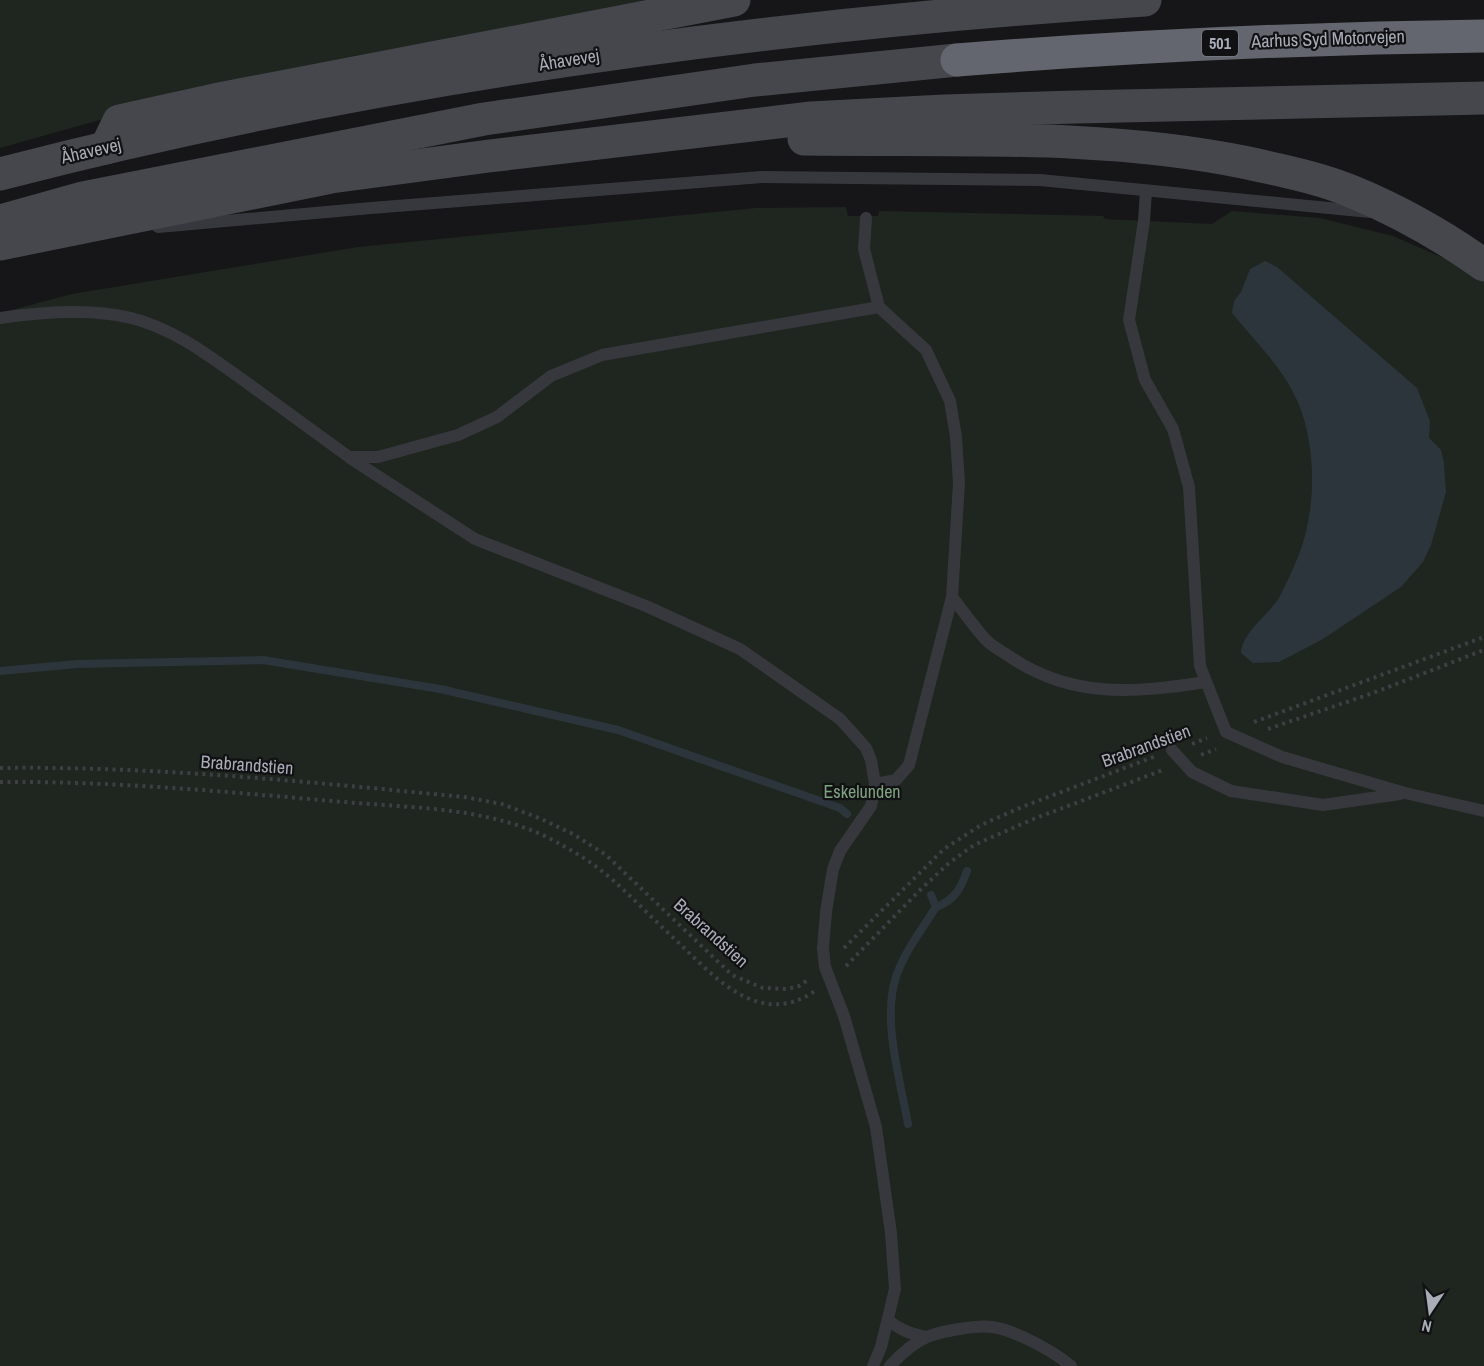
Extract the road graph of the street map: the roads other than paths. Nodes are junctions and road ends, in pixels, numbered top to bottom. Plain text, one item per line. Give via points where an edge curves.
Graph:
1 (734, 0) edge
2 (1145, 0) edge
3 (1484, 36) edge
4 (957, 60) joint
5 (1484, 98) edge
6 (662, 137) junction
7 (106, 148) junction
8 (0, 174) edge
9 (1146, 191) junction
10 (1401, 214) junction
11 (866, 218) dead end
12 (8, 234) edge
13 (1484, 265) edge
14 (879, 307) junction
15 (0, 318) edge
16 (349, 457) junction
17 (952, 597) junction
18 (1206, 681) junction
19 (1172, 750) road end
20 (875, 784) junction
21 (1405, 793) junction
22 (1484, 811) edge
23 (888, 1320) junction
24 (926, 1337) junction
25 (873, 1366) edge
26 (890, 1366) edge
27 (1071, 1366) edge

1 - 7 main road via 119,121
2 - 7 main road, Åhavevej via 883,20 612,54 344,98
3 - 4 highway, Aarhus Syd Motorvejen / 501 via 1320,39
4 - 12 main road via 755,80 484,118 82,198
5 - 6 main road via 944,111 812,118
6 - 10 main road via 1052,141 1159,150 1288,172 1352,192
6 - 12 main road via 331,177
7 - 8 main road, Åhavevej
9 - 10 lane
9 - 12 lane via 1040,180 762,177 142,228
9 - 18 lane via 1129,320 1145,380 1173,429 1189,487 1200,666
10 - 13 main road
11 - 14 lane via 864,249
14 - 16 lane via 602,355 552,376 497,417 458,435 378,457
14 - 17 lane via 926,350 950,401 958,483
15 - 16 lane via 38,313 114,315 168,331
16 - 20 lane via 475,539 646,606 740,649 840,719 866,748
17 - 18 lane via 987,641 1024,667 1057,680 1093,690 1125,691
17 - 20 lane via 909,765 896,780
18 - 21 lane via 1226,732 1282,757
19 - 21 lane via 1192,772 1231,791 1323,805
20 - 23 lane via 871,806 840,851 833,869 823,948 825,967 844,1016 876,1127 895,1289
21 - 22 lane
23 - 24 lane via 910,1334
23 - 25 lane
24 - 26 lane
24 - 27 lane via 989,1327 1028,1340

